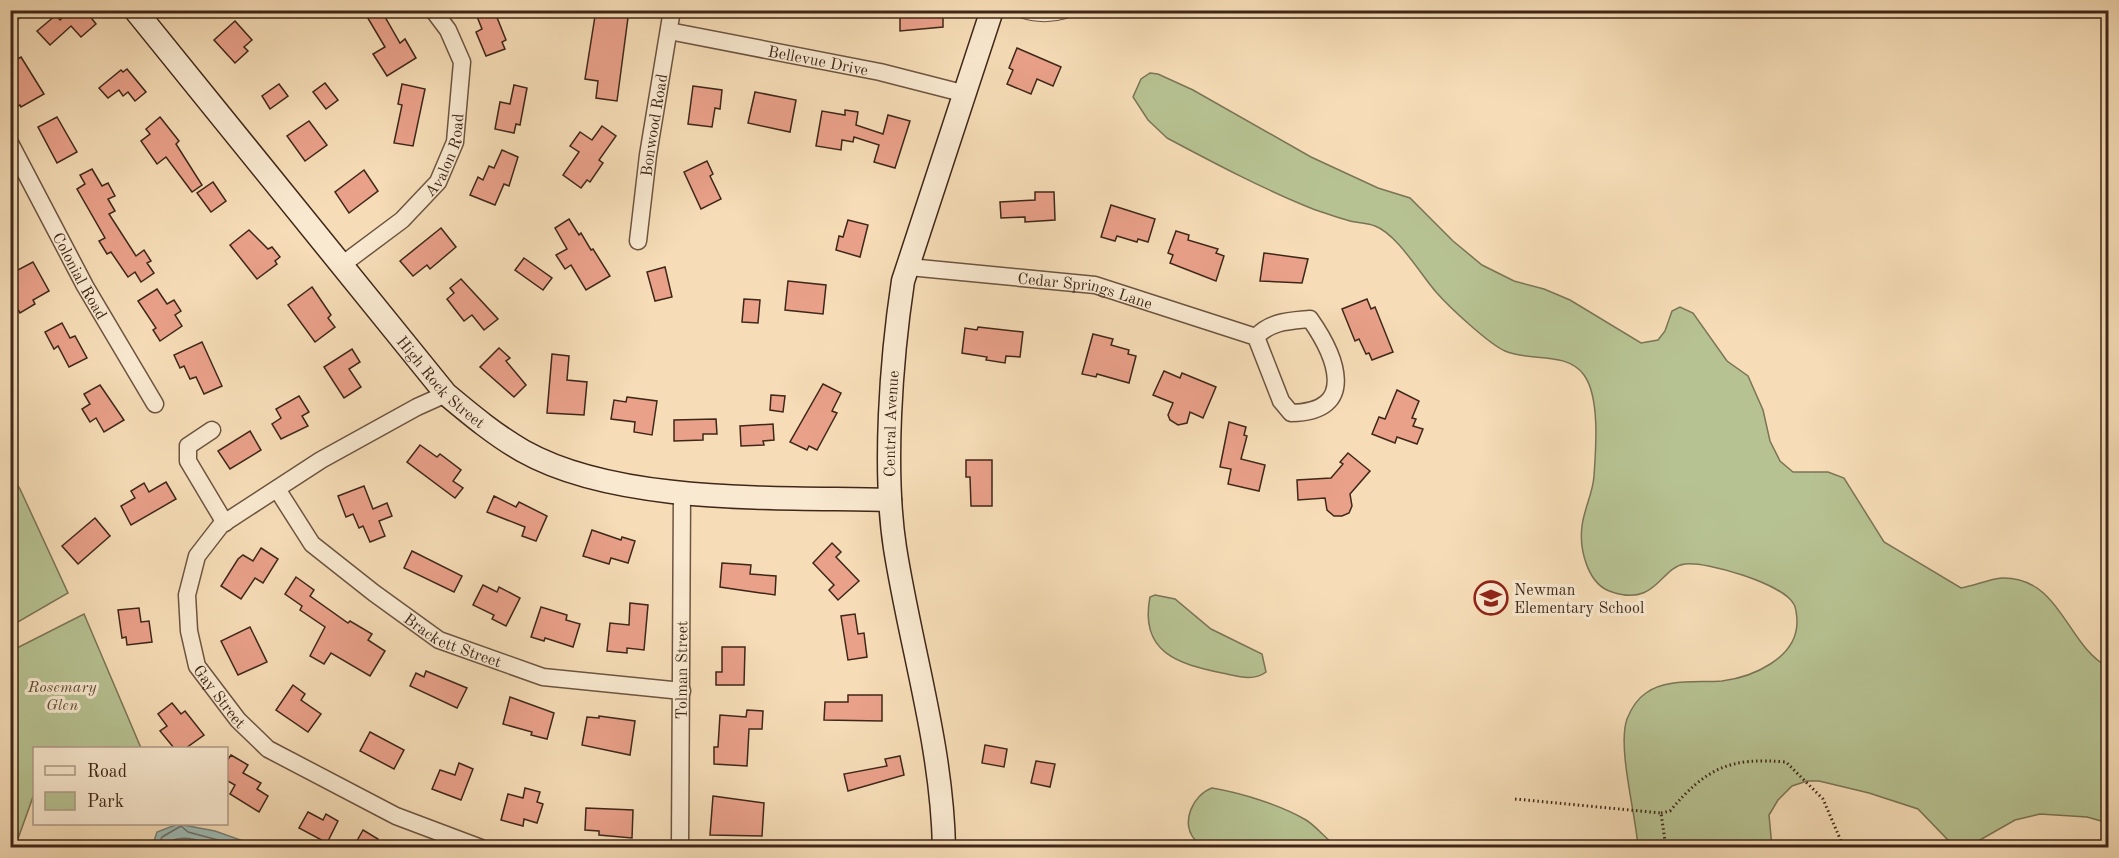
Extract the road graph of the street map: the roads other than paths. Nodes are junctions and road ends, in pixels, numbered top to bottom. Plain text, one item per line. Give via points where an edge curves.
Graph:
1 (15, 10) edge
2 (135, 10) edge
3 (433, 10) edge
4 (672, 10) edge
5 (992, 10) edge
6 (1011, 10) edge
7 (1069, 10) edge
8 (10, 15) edge
9 (669, 31) junction
10 (966, 94) junction
11 (10, 143) edge
12 (638, 241) dead end
13 (343, 264) junction
14 (909, 267) junction
15 (1256, 337) junction
16 (446, 394) junction
17 (155, 404) dead end
18 (212, 430) dead end
19 (277, 489) junction
20 (682, 492) junction
21 (890, 500) junction
22 (225, 523) junction
23 (682, 691) junction
24 (481, 848) edge
25 (680, 848) edge
26 (945, 848) edge

1 - 8 street
2 - 13 street, High Rock Street
3 - 13 street, Avalon Road via 448,30 462,62 455,142 438,182 402,220
4 - 9 street, Bonwood Road
5 - 10 street, Central Avenue
6 - 7 lane via 1030,17 1051,18
9 - 10 street, Bellevue Drive via 880,72
9 - 12 street, Bonwood Road
10 - 14 street, Central Avenue
11 - 17 street, Colonial Road via 85,286
13 - 16 street, High Rock Street
14 - 15 street, Cedar Springs Lane via 1095,285
14 - 21 street, Central Avenue via 897,322
15 - 15 street via 1281,401 1291,412 1312,412 1328,404 1338,385 1328,344 1310,319 1280,322 1263,329
16 - 19 street, Gay Street via 321,460
16 - 20 street, High Rock Street via 523,451 565,469 615,484
18 - 22 street via 188,446 187,453
19 - 22 street, Gay Street
19 - 23 street, Brackett Street via 312,543 439,640 543,676
20 - 21 street, High Rock Street
20 - 23 street, Tolman Street
21 - 26 street, Central Avenue via 896,549 934,738
22 - 24 street, Gay Street via 197,556 187,601 197,666 238,720 268,749 396,816
23 - 25 street, Tolman Street

